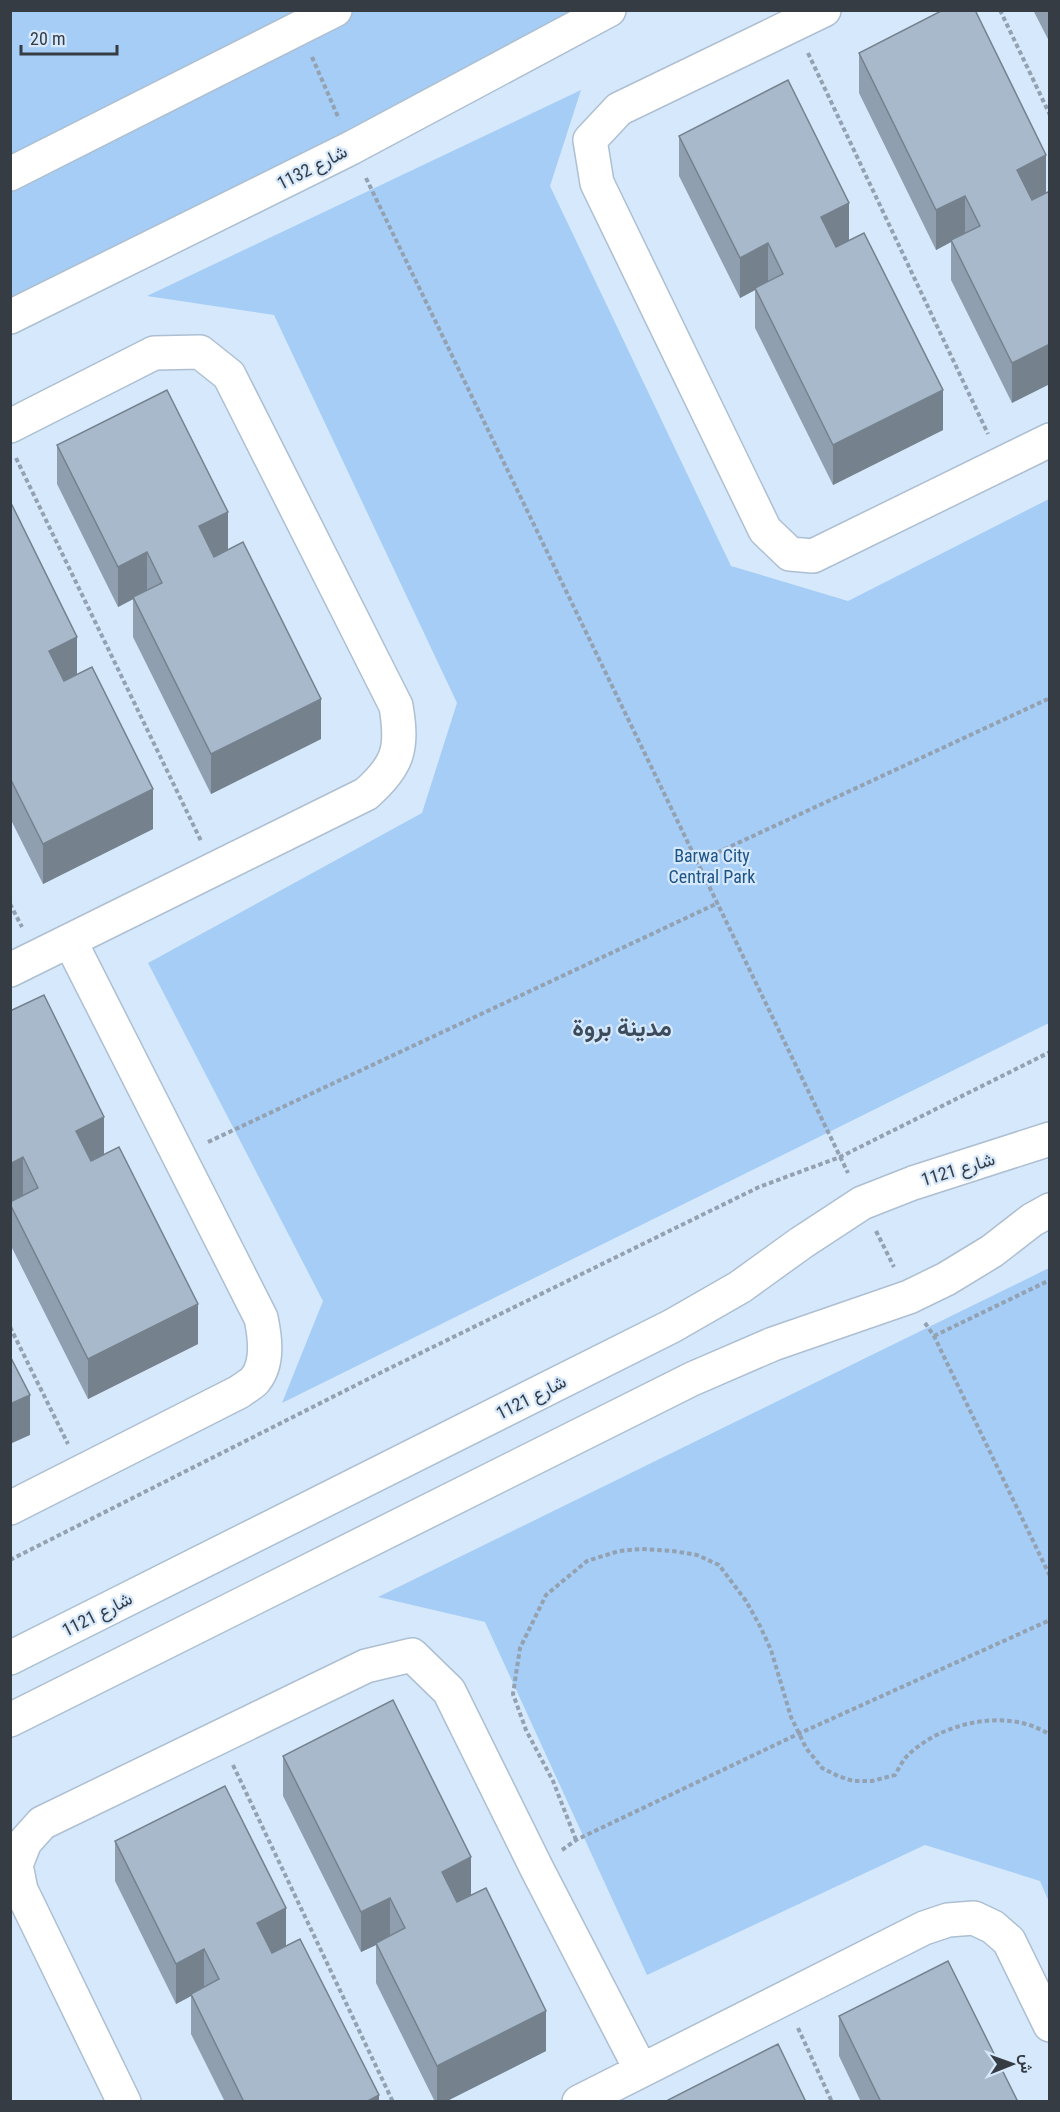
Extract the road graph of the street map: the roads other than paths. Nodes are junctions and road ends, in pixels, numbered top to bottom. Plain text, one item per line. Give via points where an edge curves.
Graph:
1 (335, 10) edge
2 (609, 10) edge
3 (824, 10) edge
4 (10, 174) edge
5 (10, 317) edge
6 (1050, 440) edge
7 (13, 442) edge
8 (70, 941) junction
9 (10, 970) edge
10 (1050, 1139) edge
11 (1050, 1210) edge
12 (10, 1508) edge
13 (10, 1658) edge
14 (10, 1720) edge
15 (1050, 2025) edge
16 (641, 2070) junction
17 (124, 2102) edge
18 (579, 2102) edge

1 - 4 street
2 - 5 street, شارع 1132 via 351,148
3 - 6 street via 619,109 590,140 597,183 765,530 790,554 813,556
7 - 8 street via 154,353 200,352 229,375 396,706 400,731 397,753 386,776 366,794
8 - 9 street
8 - 12 street via 261,1318 266,1342 255,1380 240,1392
10 - 13 street, شارع 1121 via 862,1203 740,1287 672,1326
11 - 14 street via 992,1251 909,1298 773,1344 692,1379
15 - 16 street via 1009,1941 974,1918 948,1920 924,1928
16 - 17 street via 449,1690 412,1655 366,1666 219,1737 42,1823 25,1842 16,1865 21,1890
16 - 18 street

